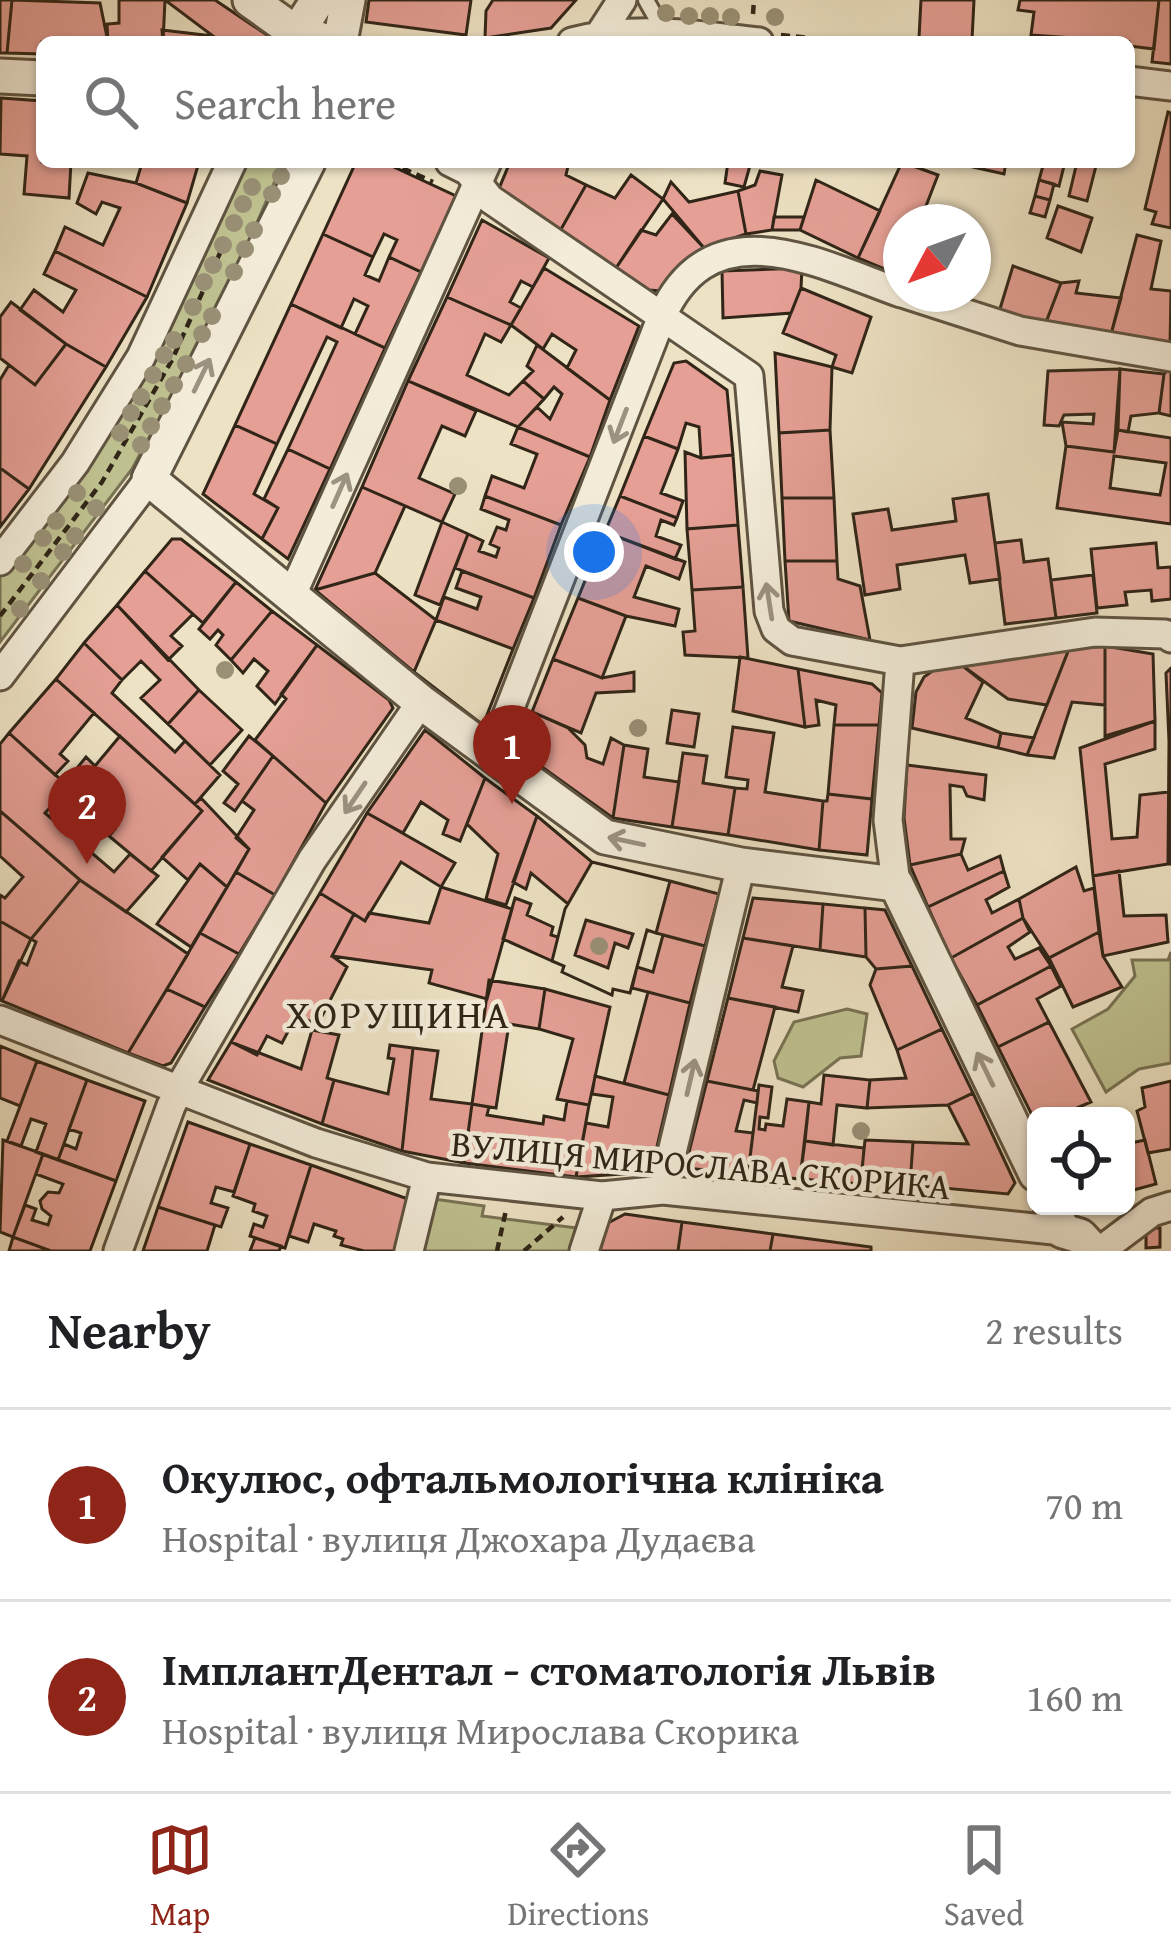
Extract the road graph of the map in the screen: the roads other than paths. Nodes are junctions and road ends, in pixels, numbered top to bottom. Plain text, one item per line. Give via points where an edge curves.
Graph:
1 (250, 0) edge
2 (318, 0) edge
3 (348, 0) edge
4 (622, 0) edge
5 (646, 0) edge
6 (664, 32) junction
7 (600, 34) junction
8 (302, 36) edge
9 (306, 36) edge
10 (341, 36) edge
11 (593, 36) edge
12 (702, 36) edge
13 (0, 76) edge
14 (36, 78) edge
15 (1135, 82) edge
16 (1171, 86) edge
17 (229, 168) edge
18 (305, 168) edge
19 (482, 173) edge
20 (883, 286) edge
21 (960, 312) edge
22 (662, 316) junction
23 (1171, 357) edge
24 (149, 479) junction
25 (0, 561) edge
26 (291, 597) junction
27 (1169, 635) edge
28 (900, 661) junction
29 (0, 676) edge
30 (422, 702) junction
31 (492, 754) junction
32 (741, 865) junction
33 (896, 884) junction
34 (0, 1019) edge
35 (178, 1091) junction
36 (1027, 1155) edge
37 (427, 1178) junction
38 (663, 1190) junction
39 (602, 1196) junction
40 (1171, 1206) edge
41 (1057, 1218) edge
42 (118, 1251) edge
43 (409, 1251) edge
44 (584, 1251) edge
45 (1097, 1251) edge

1 - 8 street
2 - 9 street
3 - 10 street
4 - 7 street
5 - 6 lane
6 - 7 street
6 - 12 street
7 - 11 street
13 - 14 street
15 - 16 street
17 - 25 street via 141,357
24 -> 18 street
19 - 22 street via 490,199
26 -> 19 street
20 - 22 street via 789,253 729,251 695,274
21 - 23 street via 1021,332
28 -> 22 street via 792,641 776,629 749,376
22 -> 31 street
24 - 26 street
24 - 29 street
26 - 30 street
27 - 28 street via 1094,632
28 - 33 street via 887,820
30 - 31 street
30 -> 35 street via 312,860
32 -> 31 street via 604,837
32 - 33 street
38 -> 32 street
36 -> 33 street
34 - 35 street, ВУЛИЦЯ МИРОСЛАВА СКОРИКА
35 - 37 street, ВУЛИЦЯ МИРОСЛАВА СКОРИКА
35 - 42 street
37 - 39 street, ВУЛИЦЯ МИРОСЛАВА СКОРИКА
37 - 43 street
38 - 39 street, ВУЛИЦЯ МИРОСЛАВА СКОРИКА
38 - 41 street, ВУЛИЦЯ МИРОСЛАВА СКОРИКА
39 - 44 street
40 - 45 street
41 - 45 street

